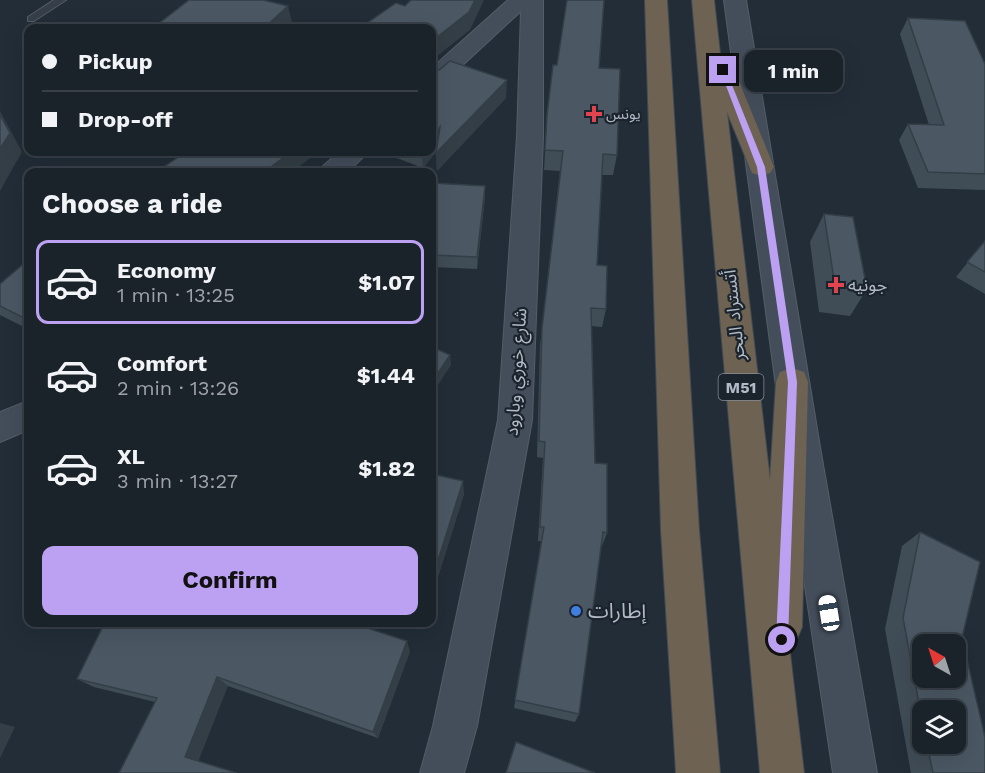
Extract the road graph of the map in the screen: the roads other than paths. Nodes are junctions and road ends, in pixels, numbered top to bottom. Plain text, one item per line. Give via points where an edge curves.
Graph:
1 (61, 0) edge
2 (521, 0) edge
3 (532, 0) edge
4 (656, 0) edge
5 (703, 0) edge
6 (735, 0) edge
7 (31, 19) dead end
8 (707, 41) junction
9 (436, 77) edge
10 (350, 156) edge
11 (761, 167) junction
12 (337, 168) edge
13 (792, 382) junction
14 (24, 417) edge
15 (0, 428) edge
16 (778, 733) junction
17 (442, 773) edge
18 (698, 773) edge
19 (782, 773) edge
20 (855, 773) edge

1 - 7 lane
2 - 9 street
3 - 17 street, شارع خوري وبارود via 530,137 515,420 455,726
4 - 18 highway via 680,530
5 - 8 highway, أتستراد البحر / M51
6 - 11 street
8 - 11 highway via 723,70
8 - 16 highway, أتستراد البحر / M51
10 - 12 street
11 - 13 street
13 - 16 highway
13 - 20 street
14 - 15 street
16 - 19 highway, أتستراد البحر / M51

